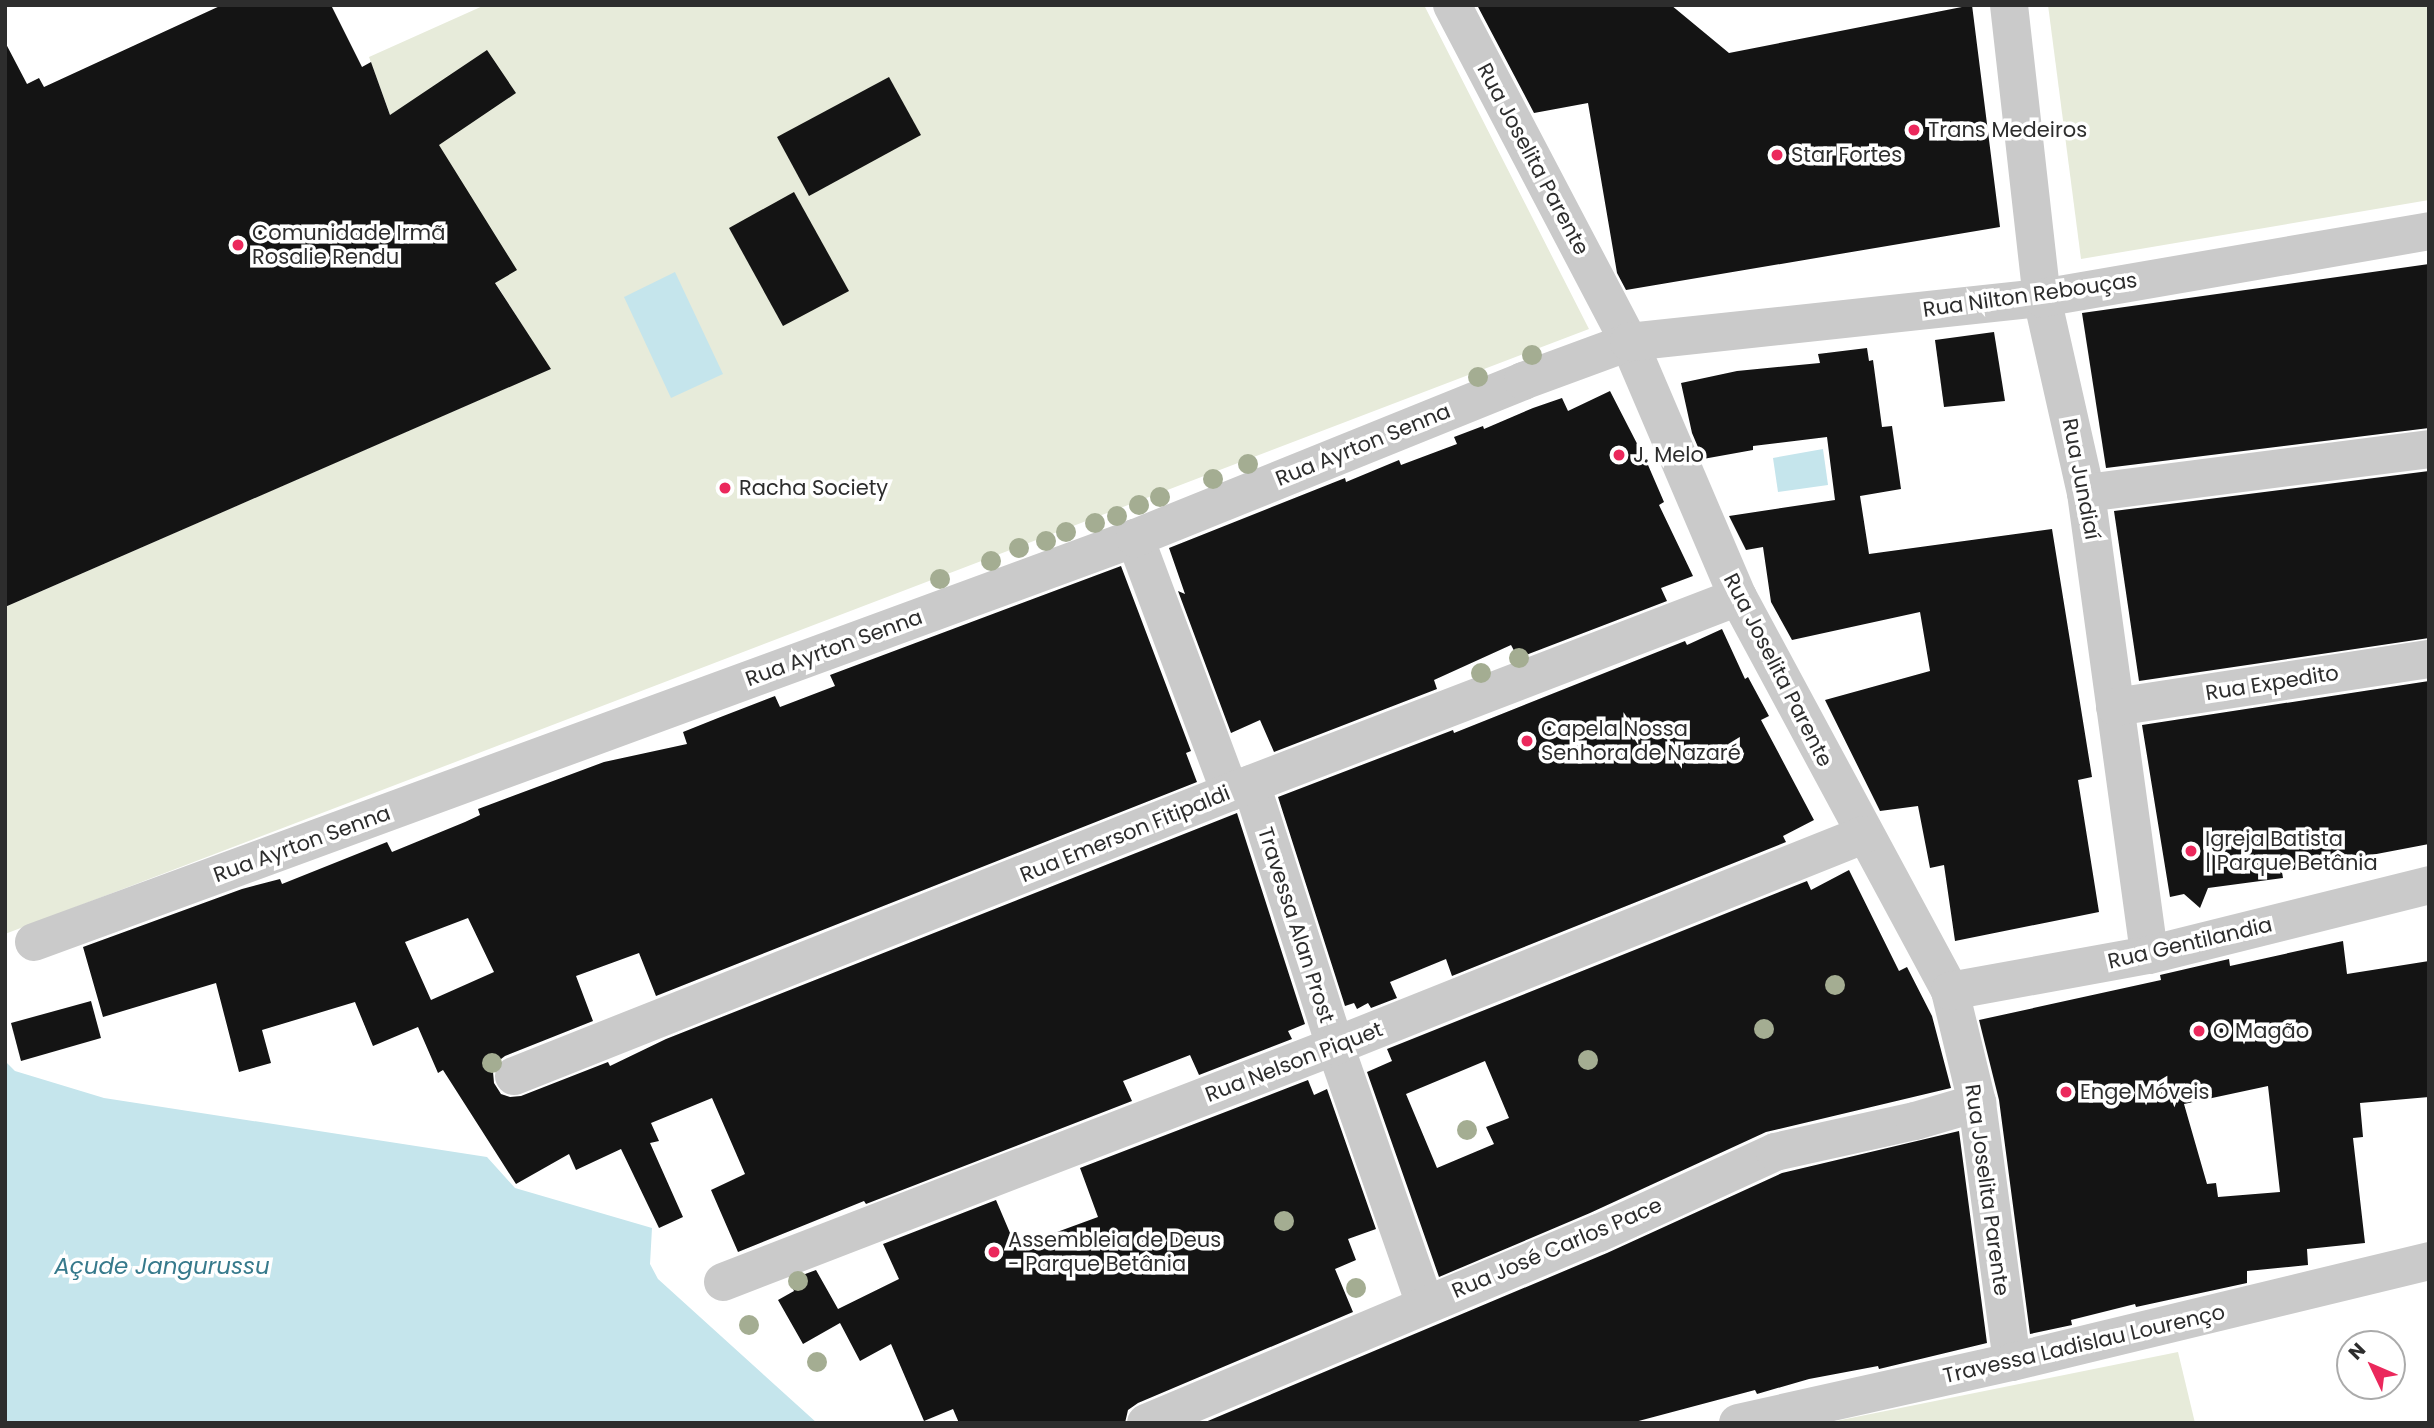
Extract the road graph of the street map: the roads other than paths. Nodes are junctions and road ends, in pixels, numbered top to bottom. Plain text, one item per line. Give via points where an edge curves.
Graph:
1 (1452, 5) edge
2 (2008, 5) edge
3 (2429, 230) edge
4 (2042, 298) junction
5 (1629, 342) junction
6 (2429, 449) edge
7 (2086, 493) junction
8 (1135, 538) junction
9 (1738, 597) junction
10 (2429, 659) edge
11 (2115, 708) junction
12 (1241, 788) junction
13 (1863, 835) junction
14 (2429, 886) edge
15 (34, 942) dead end
16 (2149, 955) junction
17 (1950, 992) junction
18 (1335, 1046) junction
19 (514, 1076) dead end
20 (1977, 1103) junction
21 (2429, 1261) edge
22 (723, 1282) dead end
23 (1425, 1304) junction
24 (2011, 1362) junction
25 (1146, 1423) edge
26 (1738, 1423) edge

1 - 5 street, Rua Joselita Parente
2 - 4 street, Rua Jundiaí
3 - 4 street, Rua Nilton Rebouças
4 - 5 street, Rua Nilton Rebouças
4 - 7 street, Rua Jundiaí
5 - 8 street, Rua Ayrton Senna
5 - 9 street, Rua Joselita Parente
6 - 7 street
7 - 11 street, Rua Jundiaí
8 - 12 street, Travessa Alan Prost
8 - 15 street, Rua Ayrton Senna
9 - 12 street, Rua Emerson Fitipaldi
9 - 13 street, Rua Joselita Parente
10 - 11 street, Rua Expedito
11 - 16 street, Rua Jundiaí
12 - 18 street, Travessa Alan Prost
12 - 19 street, Rua Emerson Fitipaldi
13 - 17 street, Rua Joselita Parente
13 - 18 street, Rua Nelson Piquet
14 - 16 street, Rua Gentilandia
16 - 17 street, Rua Gentilandia
17 - 20 street, Rua Joselita Parente
18 - 22 street, Rua Nelson Piquet
18 - 23 street, Travessa Alan Prost
20 - 23 street, Rua José Carlos Pace via 1774,1152 1599,1233
20 - 24 street, Rua Joselita Parente
21 - 24 street, Travessa Ladislau Lourenço
23 - 25 street, Rua José Carlos Pace
24 - 26 street, Travessa Ladislau Lourenço

